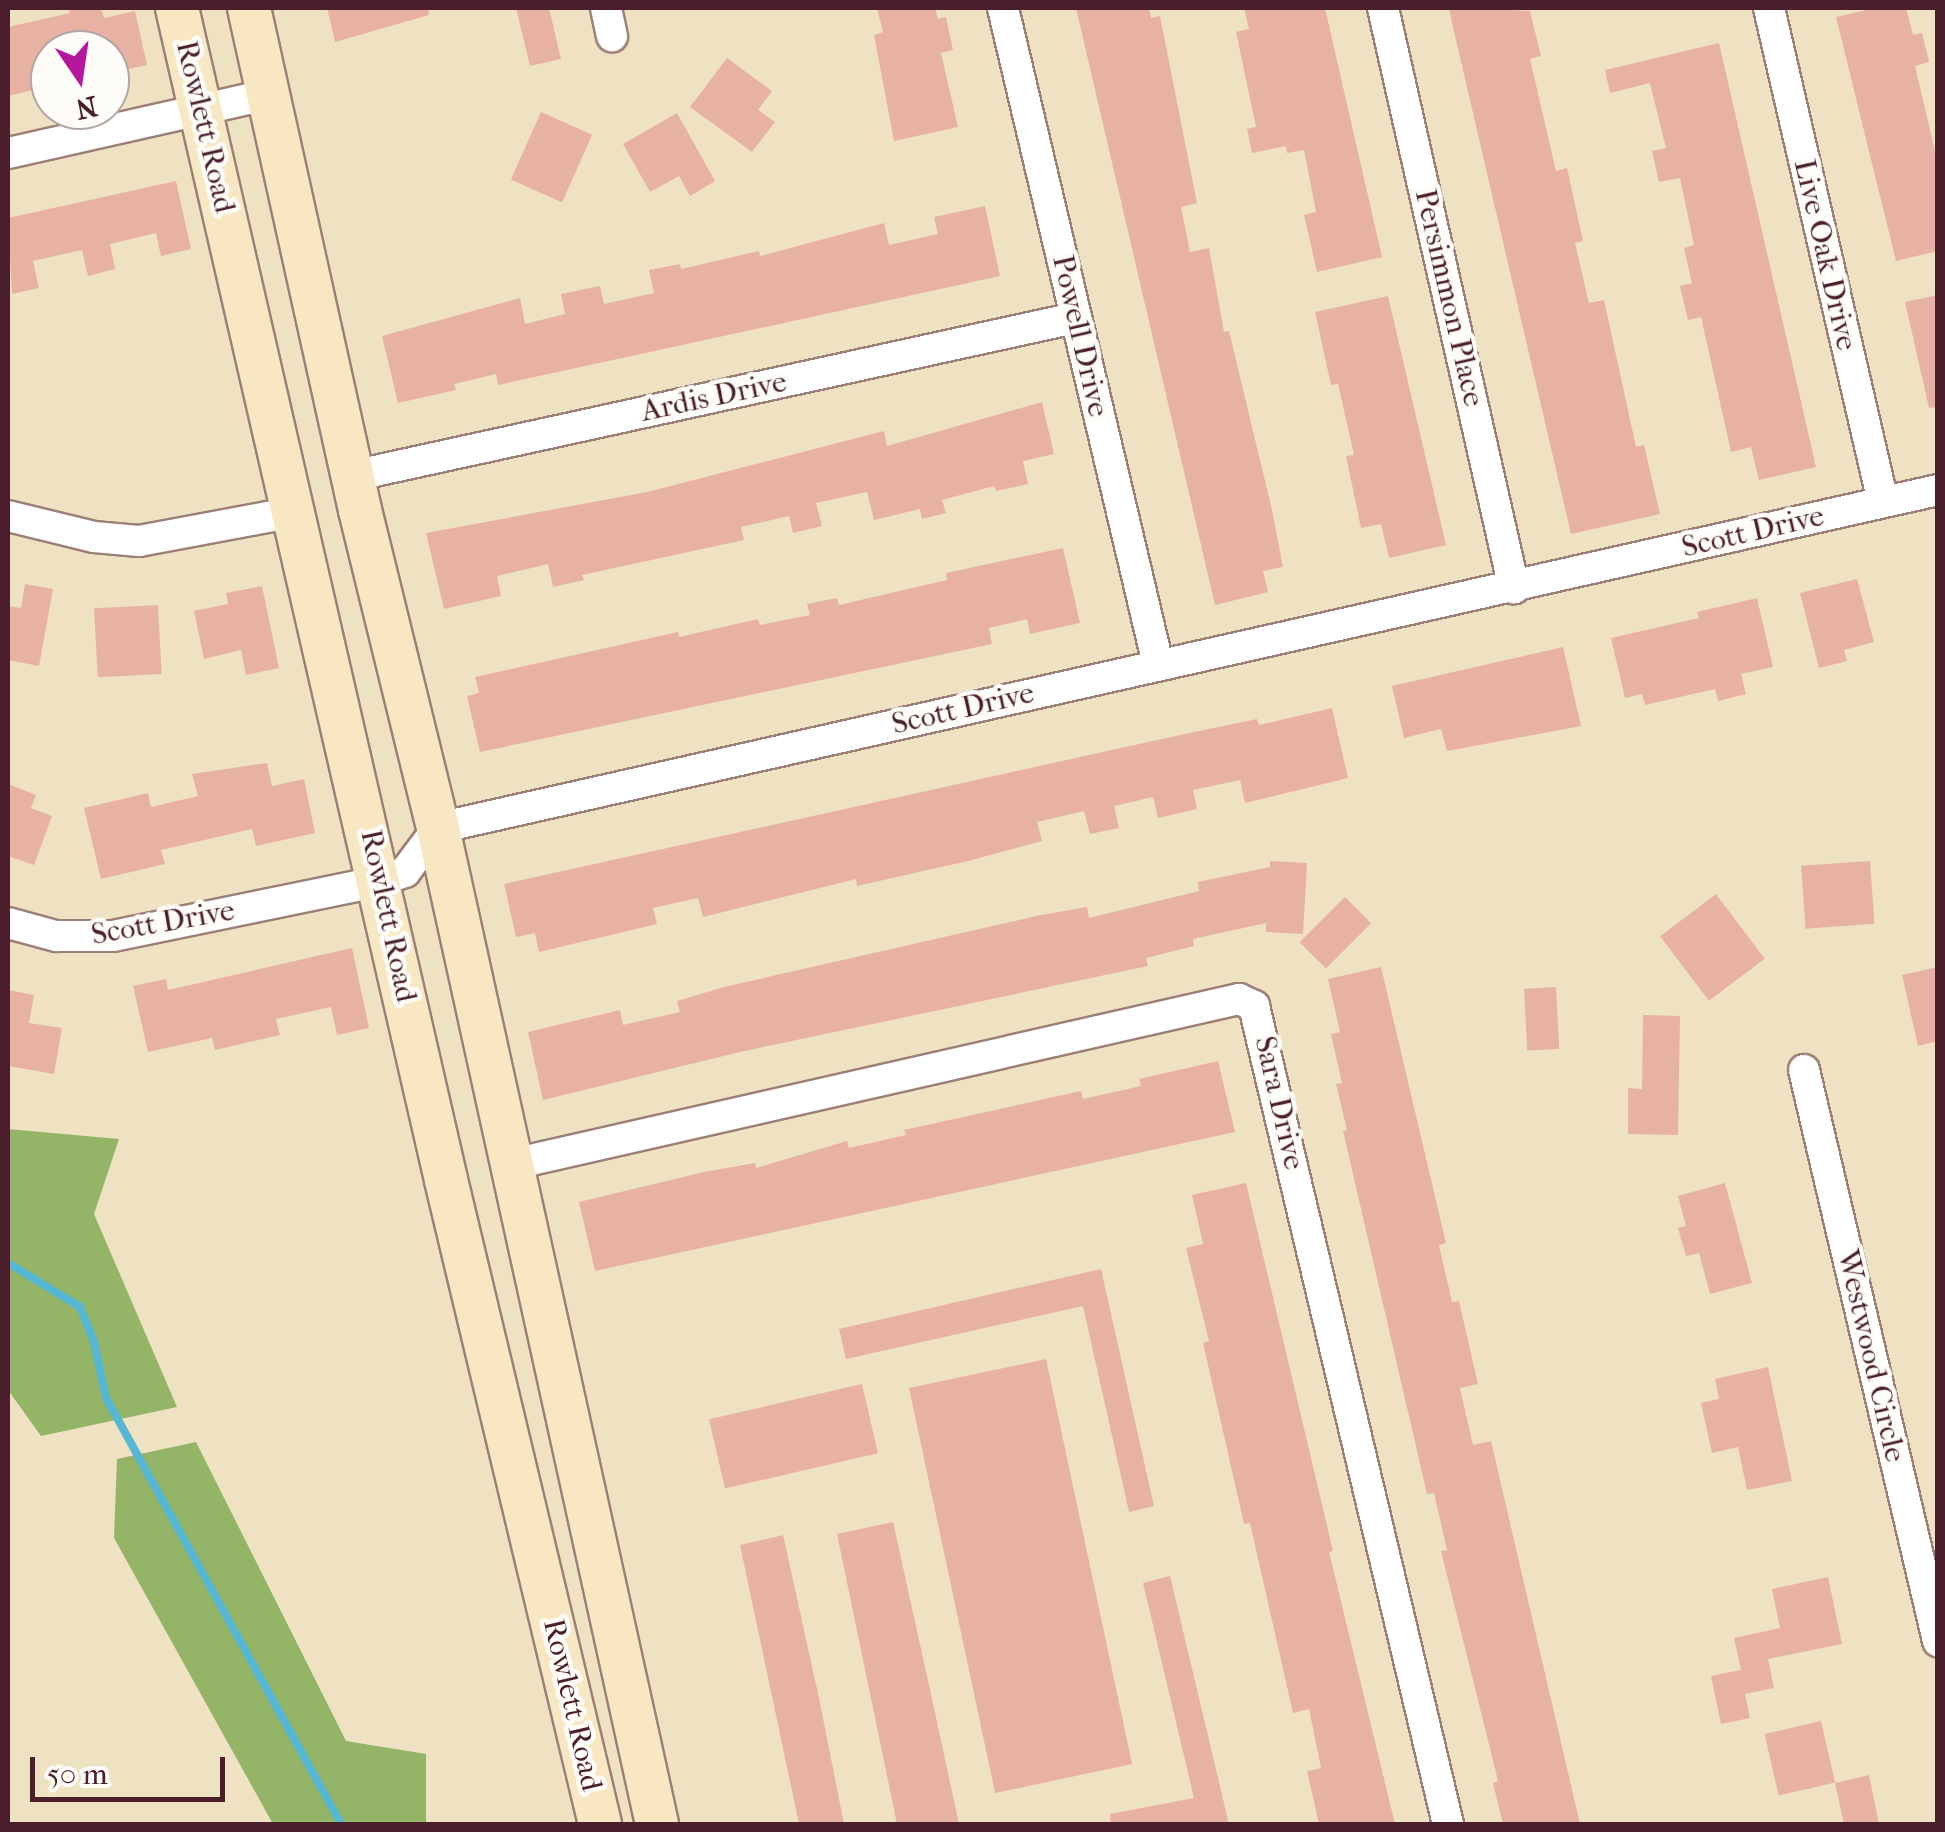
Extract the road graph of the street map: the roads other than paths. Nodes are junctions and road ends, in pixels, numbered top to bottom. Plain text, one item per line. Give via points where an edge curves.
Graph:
1 (177, 8) edge
2 (249, 8) edge
3 (1003, 8) edge
4 (1383, 8) edge
5 (1769, 8) edge
6 (269, 94) junction
7 (200, 110) junction
8 (8, 153) edge
9 (1076, 318) junction
10 (352, 476) junction
11 (1938, 490) edge
12 (1883, 502) junction
13 (294, 512) junction
14 (8, 516) edge
15 (1514, 588) junction
16 (1158, 664) junction
17 (438, 828) junction
18 (380, 882) junction
19 (8, 923) edge
20 (1804, 1070) dead end
21 (513, 1164) junction
22 (554, 1352) junction
23 (491, 1366) junction
24 (1938, 1641) edge
25 (600, 1824) edge
26 (657, 1824) edge
27 (1448, 1824) edge

1 - 7 main road, Rowlett Road
2 - 6 main road, Rowlett Road
3 - 9 street, Powell Drive
4 - 15 street, Persimmon Place
5 - 12 street, Live Oak Drive
6 - 7 street
6 - 10 main road, Rowlett Road
7 - 8 street
7 - 13 main road, Rowlett Road
9 - 10 street, Ardis Drive
9 - 16 street, Powell Drive
10 - 17 main road, Rowlett Road
11 - 12 street, Scott Drive
12 - 15 street, Scott Drive
13 - 14 street via 139,541
13 - 18 main road, Rowlett Road
15 - 16 street, Scott Drive
16 - 17 street, Scott Drive
17 - 18 street, Scott Drive via 404,872
17 - 21 main road, Rowlett Road
18 - 19 street, Scott Drive via 113,936 56,936
18 - 23 main road, Rowlett Road
20 - 24 street, Westwood Circle
21 - 22 main road, Rowlett Road
21 - 27 street, Sara Drive via 1239,999 1254,1006
22 - 23 main road
22 - 26 main road, Rowlett Road
23 - 25 main road, Rowlett Road

